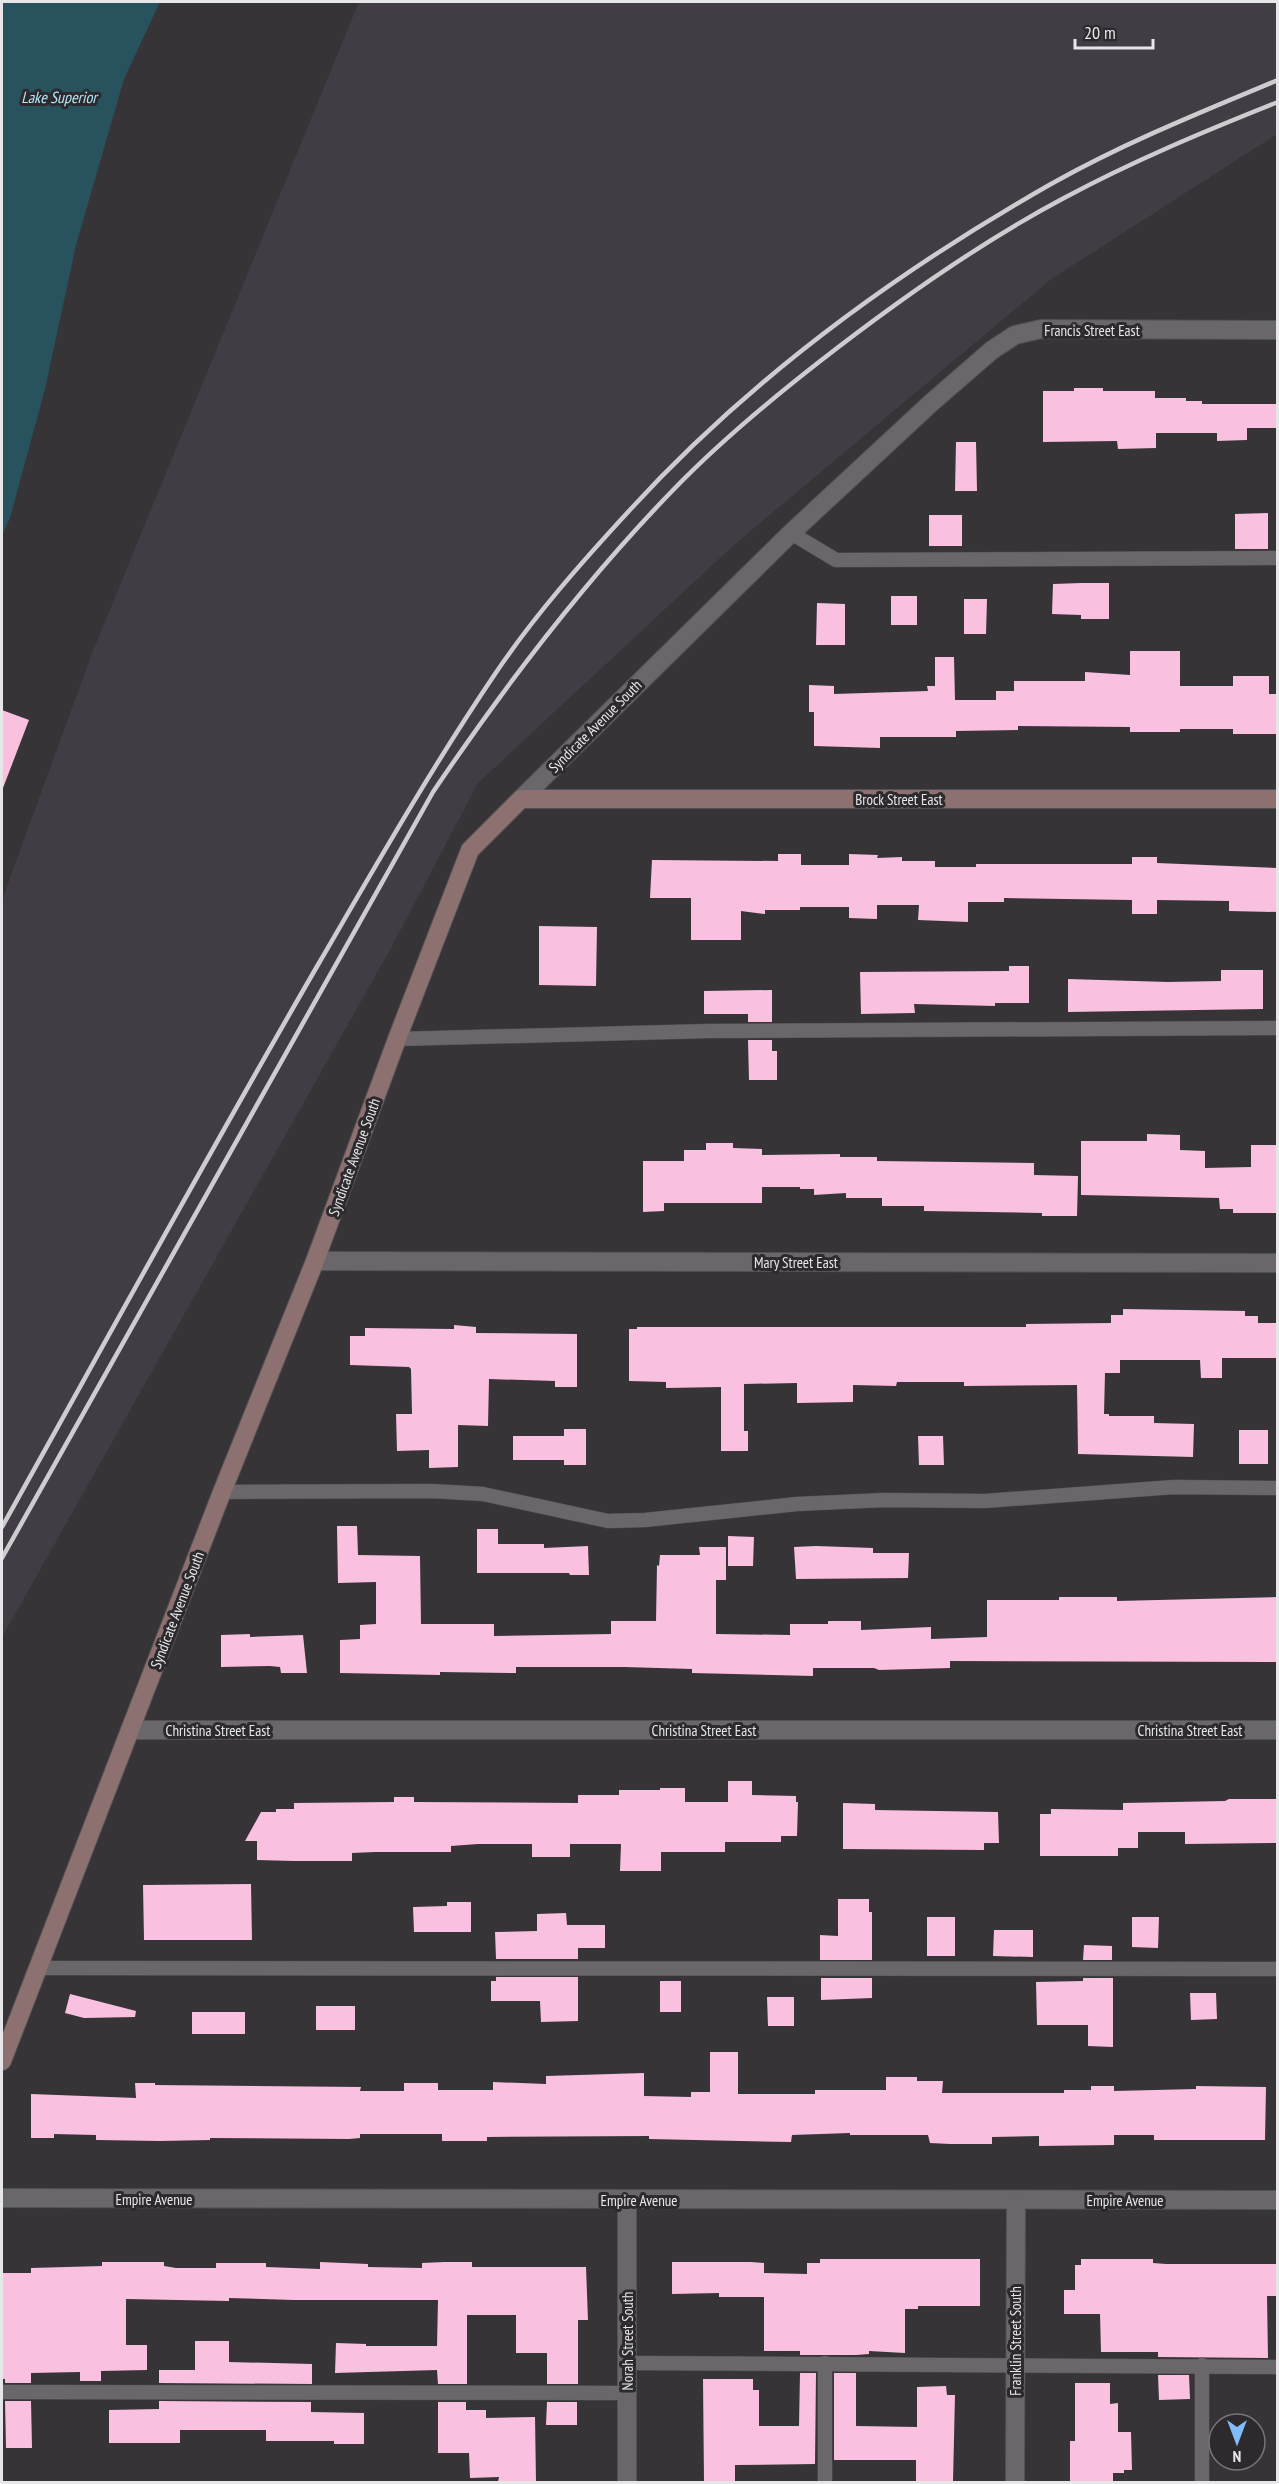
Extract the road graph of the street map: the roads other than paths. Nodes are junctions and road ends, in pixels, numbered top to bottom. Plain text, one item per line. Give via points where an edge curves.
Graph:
1 (1278, 330) edge
2 (931, 403) joint
3 (791, 534) junction
4 (1278, 558) edge
5 (1278, 799) edge
6 (521, 800) junction
7 (1278, 1028) edge
8 (397, 1039) junction
9 (315, 1261) junction
10 (1278, 1263) edge
11 (1278, 1488) edge
12 (222, 1492) junction
13 (130, 1730) junction
14 (1278, 1730) edge
15 (39, 1968) junction
16 (1278, 1969) edge
17 (2, 2061) edge
18 (2, 2198) edge
19 (627, 2200) junction
20 (1016, 2200) junction
21 (1278, 2200) edge
22 (627, 2363) junction
23 (825, 2363) junction
24 (1016, 2364) junction
25 (1202, 2365) junction
26 (1278, 2367) edge
27 (2, 2392) edge
28 (627, 2393) junction
29 (627, 2482) edge
30 (825, 2482) edge
31 (1015, 2482) edge
32 (1202, 2482) edge

1 - 2 street, Francis Street East via 1041,329 1015,335 992,350
2 - 3 street, Syndicate Avenue South
3 - 4 lane via 836,560
3 - 6 street, Syndicate Avenue South
5 - 6 street, Brock Street East
6 - 8 street, Syndicate Avenue South via 470,850
7 - 8 lane via 709,1030
8 - 9 street, Syndicate Avenue South
9 - 10 street, Mary Street East
9 - 12 street, Syndicate Avenue South
11 - 12 lane via 1174,1487 985,1501 884,1500 608,1521 483,1494
12 - 13 street, Syndicate Avenue South
13 - 14 street, Christina Street East
13 - 15 street, Syndicate Avenue South
15 - 16 lane
15 - 17 street, Syndicate Avenue South
18 - 19 street, Empire Avenue
19 - 20 street, Empire Avenue
19 - 22 street, Norah Street South
20 - 21 street, Empire Avenue
20 - 24 street, Franklin Street South
22 - 23 lane
22 - 28 street, Norah Street South
23 - 24 lane
23 - 30 lane
24 - 25 lane
24 - 31 street, Franklin Street South
25 - 26 lane
25 - 32 lane
27 - 28 lane
28 - 29 street, Norah Street South

